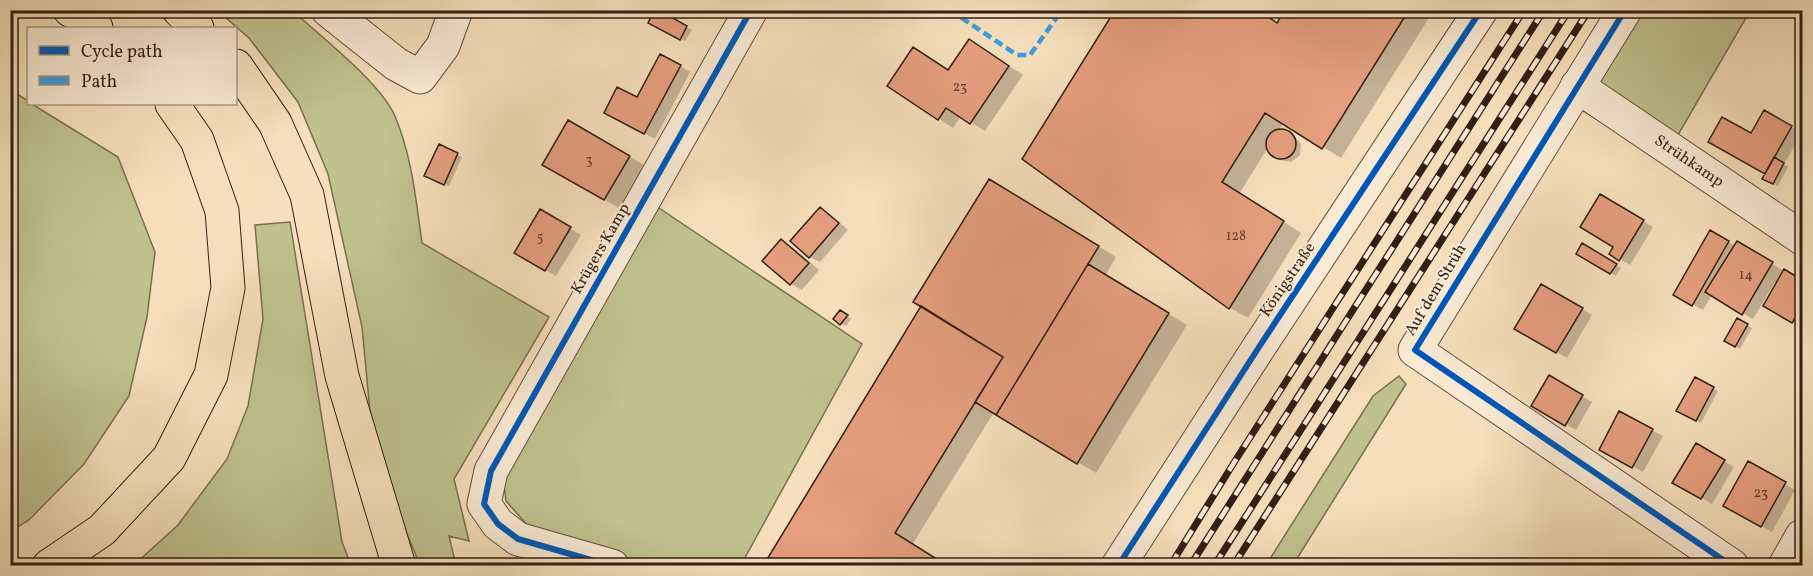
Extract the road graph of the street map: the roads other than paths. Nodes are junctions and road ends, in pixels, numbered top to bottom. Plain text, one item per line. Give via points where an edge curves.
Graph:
1 (70, 10) edge
2 (179, 10) edge
3 (328, 10) edge
4 (456, 10) edge
5 (751, 10) edge
6 (1481, 10) edge
7 (1624, 10) edge
8 (95, 27) edge
9 (196, 27) edge
10 (237, 67) edge
11 (1577, 86) junction
12 (173, 105) edge
13 (1803, 238) edge
14 (1803, 536) edge
15 (49, 566) edge
16 (399, 566) edge
17 (612, 566) edge
18 (1118, 566) edge
19 (1732, 566) edge
20 (1785, 566) edge

1 - 8 highway
2 - 9 highway
3 - 4 street via 396,64 420,77 443,46
5 - 17 street, Krügers Kamp via 490,471 484,504 498,524 518,539
6 - 18 street, Königstraße
7 - 11 street, Auf dem Strüh
10 - 16 highway via 275,123 307,195 342,376
11 - 13 street, Strühkamp
11 - 19 street, Auf dem Strüh via 1415,350
12 - 15 highway via 197,140 222,211 228,288 212,375 169,458 102,530
14 - 20 street

